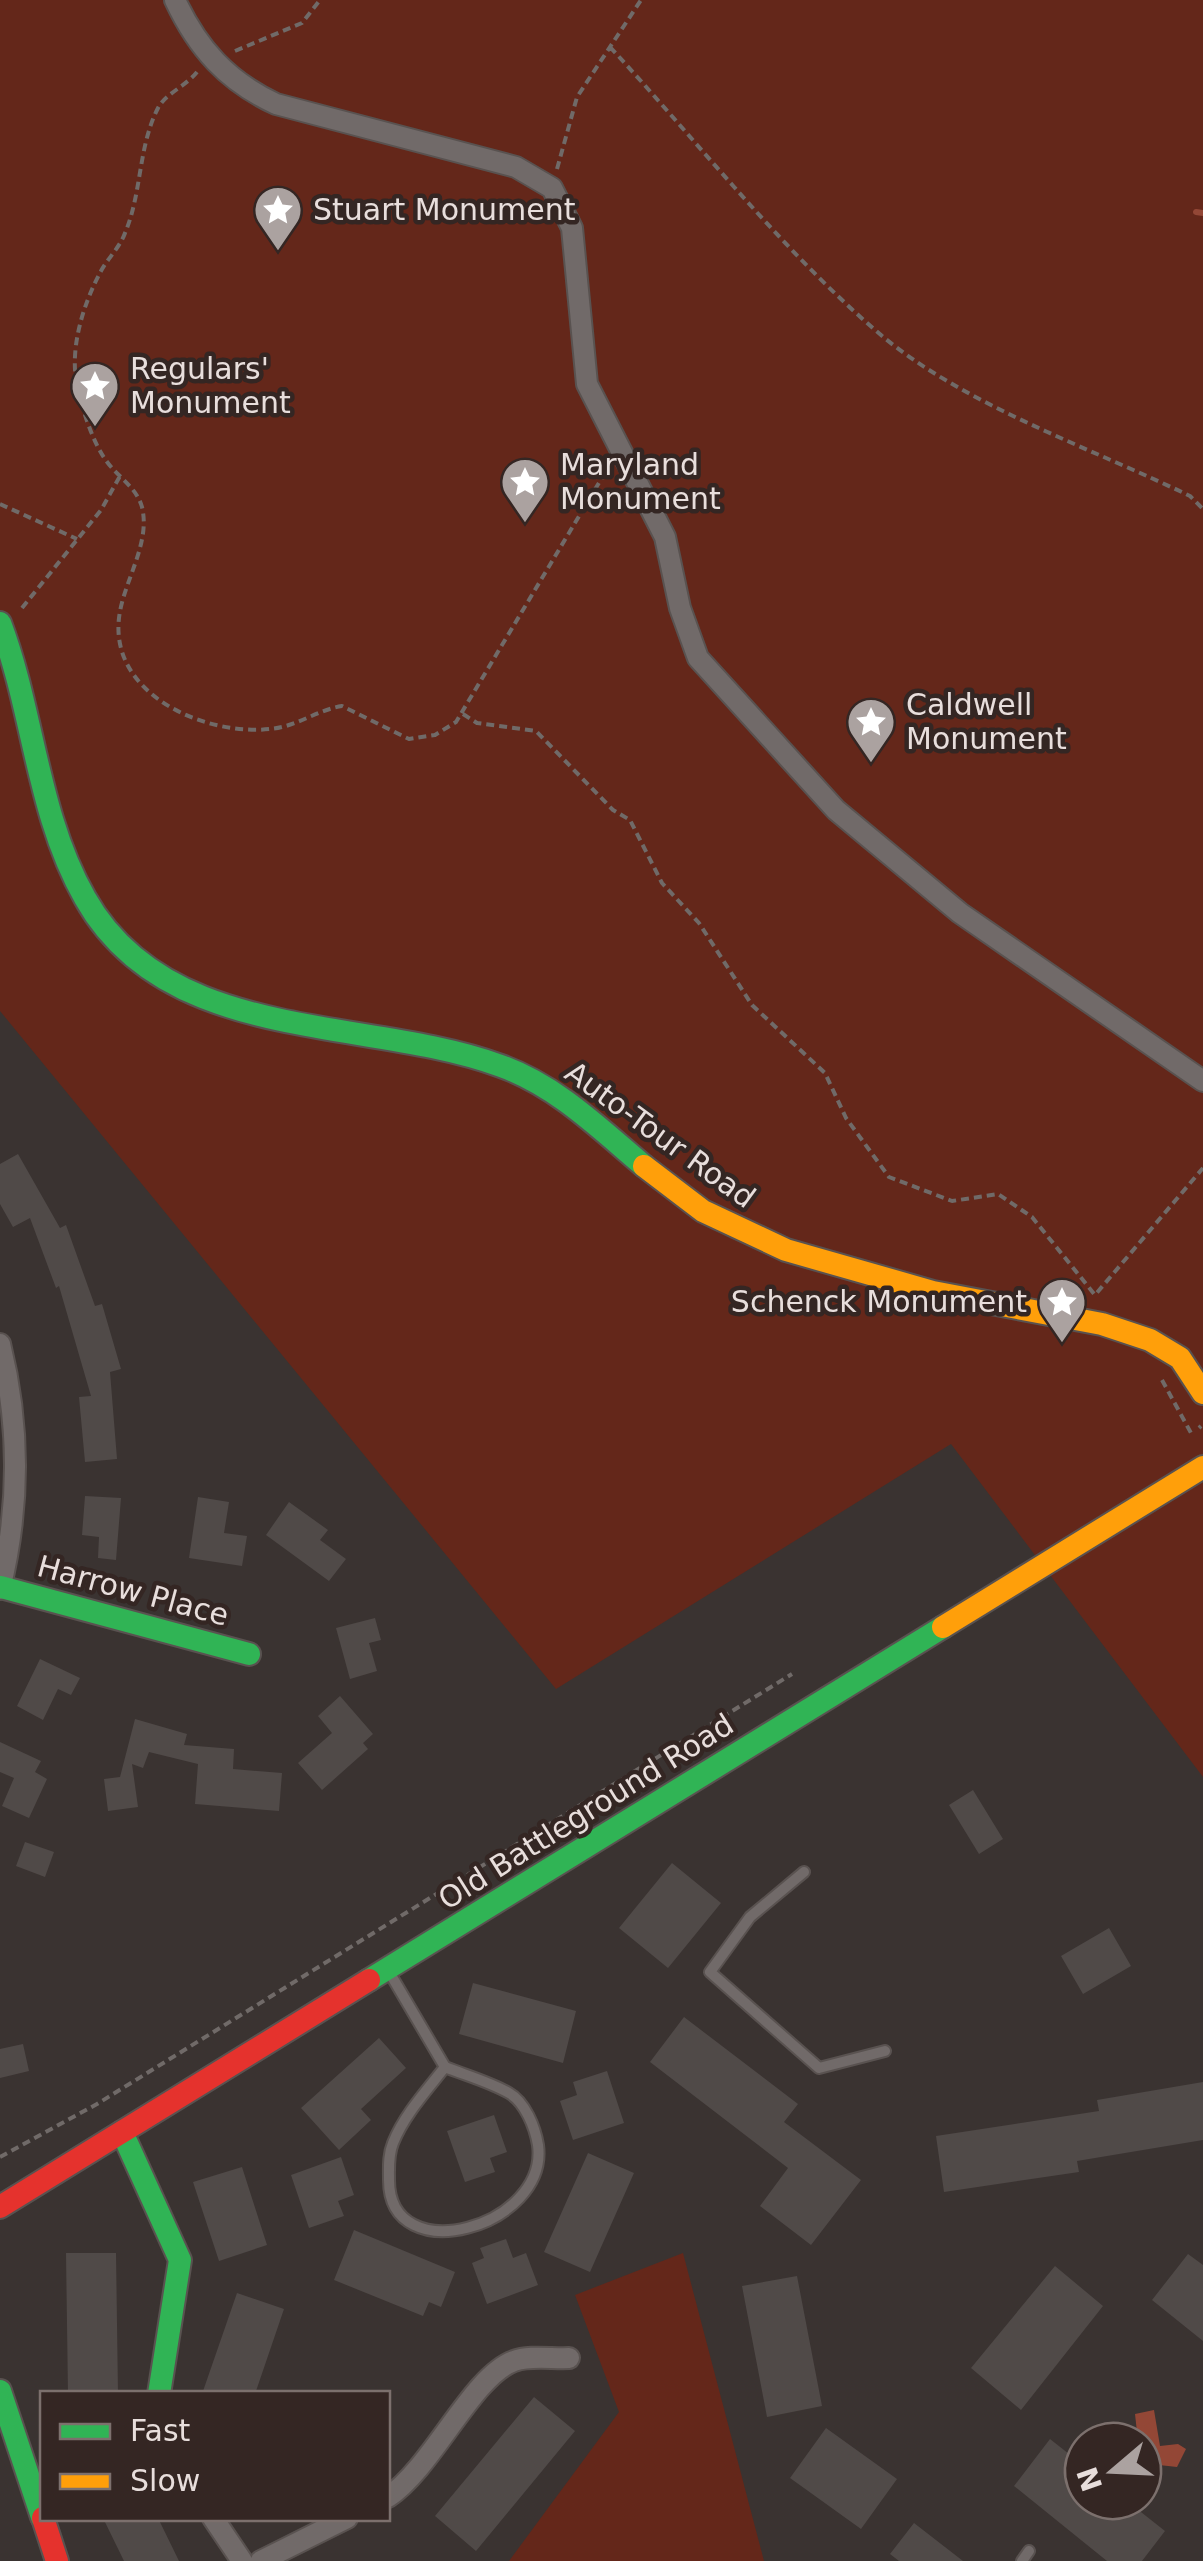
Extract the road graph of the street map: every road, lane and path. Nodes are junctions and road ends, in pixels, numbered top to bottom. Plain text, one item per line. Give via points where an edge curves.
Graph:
1 (175, 0) edge
2 (320, 0) edge
3 (642, 0) edge
4 (610, 47) junction
5 (212, 61) junction
6 (552, 188) junction
7 (624, 454) junction
8 (120, 476) junction
9 (0, 504) edge
10 (1203, 509) edge
11 (77, 540) junction
12 (2, 627) edge
13 (464, 714) junction
14 (1203, 1082) edge
15 (1203, 1168) edge
16 (0, 1344) edge
17 (1203, 1393) edge
18 (1203, 1467) edge
19 (1, 1588) edge
20 (249, 1654) dead end
21 (792, 1674) dead end
22 (804, 1872) dead end
23 (388, 1969) junction
24 (885, 2051) dead end
25 (445, 2067) junction
26 (122, 2132) junction
27 (0, 2157) edge
28 (0, 2207) edge
29 (569, 2358) dead end
30 (0, 2390) edge
31 (160, 2391) edge
32 (390, 2496) edge
33 (40, 2509) edge
34 (44, 2521) edge
35 (215, 2521) edge
36 (342, 2521) edge
37 (57, 2561) edge
38 (242, 2561) edge
39 (261, 2561) edge

1 - 5 street
2 - 5 path via 302,23
3 - 4 path
4 - 6 path via 577,97
4 - 10 path via 746,200 882,336 982,402 1190,496
5 - 6 street via 276,104 516,167
5 - 8 path via 159,105 124,235 101,272 77,342 80,396 103,456
6 - 7 street via 572,228 588,384
7 - 13 path via 560,542
7 - 14 street via 665,538 698,658 836,810 960,913
8 - 11 path
8 - 13 path via 137,494 144,522 119,618 122,649 165,706 208,724 270,730 342,706 410,739 435,734
9 - 11 path
11 - 12 path
12 - 17 street, Auto-Tour Road via 61,843 83,897 155,974 235,1012 450,1048 506,1068 550,1088 661,1180 754,1240 971,1300 1146,1339 1174,1352
13 - 15 path via 477,724 536,731 630,820 662,883 699,923 752,1006 825,1073 859,1138 898,1184 952,1201 998,1194 1032,1217 1095,1295
16 - 19 street via 18,1454
18 - 23 street, Old Battleground Road
19 - 20 street, Harrow Place
21 - 27 path via 97,2104
22 - 24 lane via 750,1917 710,1972 818,2068
23 - 25 lane
23 - 26 street, Old Battleground Road
25 - 25 lane via 390,2153 389,2197 400,2217 436,2233 490,2223 526,2190 540,2157 536,2128 512,2094
26 - 28 street, Old Battleground Road
26 - 31 street via 180,2260
29 - 32 street via 514,2360 490,2379 411,2482
30 - 33 street
34 - 37 street
35 - 38 street
36 - 39 street

